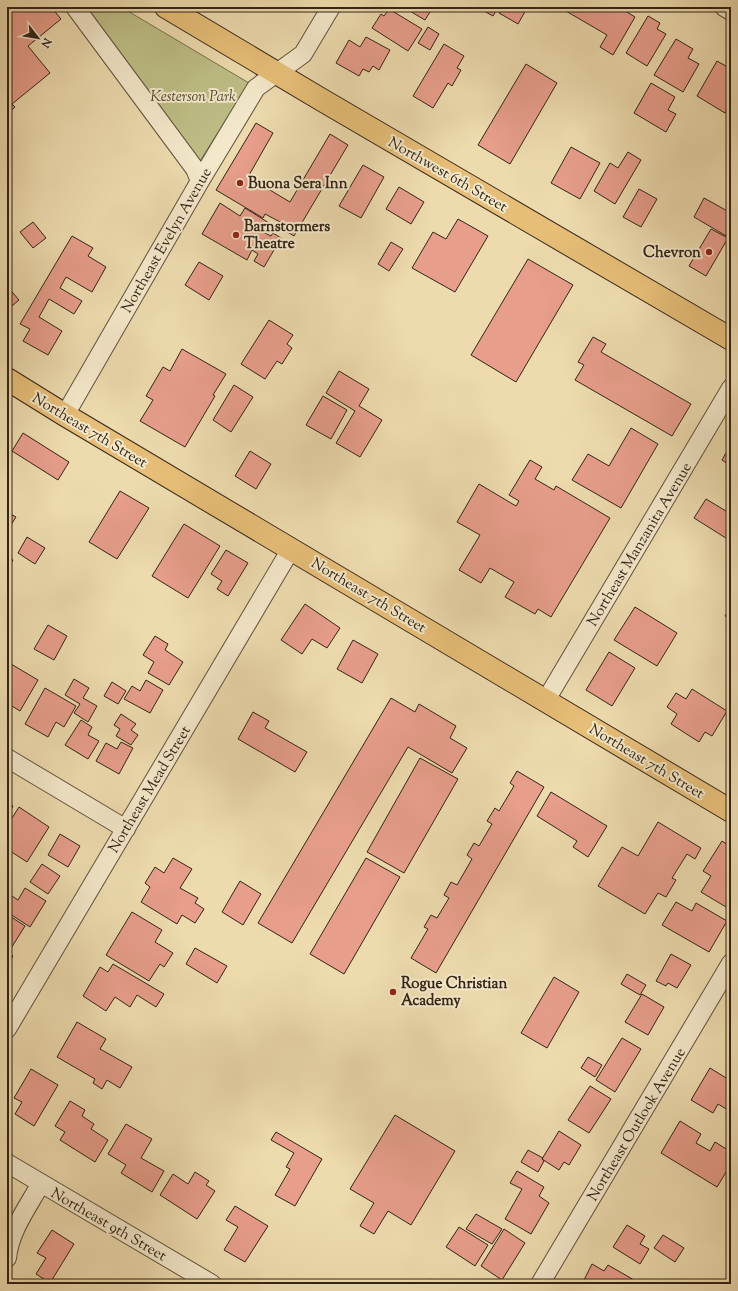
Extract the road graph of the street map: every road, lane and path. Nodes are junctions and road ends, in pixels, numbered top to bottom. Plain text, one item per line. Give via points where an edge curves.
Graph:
1 (75, 7) edge
2 (166, 7) edge
3 (331, 7) edge
4 (724, 7) edge
5 (731, 11) edge
6 (277, 73) junction
7 (200, 181) junction
8 (731, 339) edge
9 (7, 379) edge
10 (731, 388) edge
11 (65, 416) junction
12 (291, 549) junction
13 (546, 700) junction
14 (7, 758) edge
15 (731, 811) edge
16 (126, 829) junction
17 (731, 963) edge
18 (7, 1029) edge
19 (7, 1163) edge
20 (41, 1183) junction
21 (7, 1258) edge
22 (212, 1284) edge
23 (540, 1284) edge

1 - 7 street via 195,169
2 - 6 highway, Northwest 6th Street
3 - 6 street, Northeast Evelyn Avenue via 303,54
4 - 5 street
6 - 7 street, Northeast Evelyn Avenue via 256,88
6 - 8 highway, Northwest 6th Street
7 - 11 street, Northeast Evelyn Avenue
9 - 11 highway, Northeast 7th Street
10 - 13 street, Northeast Manzanita Avenue
11 - 12 highway, Northeast 7th Street
12 - 13 highway, Northeast 7th Street
12 - 16 street, Northeast Mead Street
13 - 15 highway, Northeast 7th Street
14 - 16 street
16 - 18 street, Northeast Mead Street
17 - 23 street, Northeast Outlook Avenue
19 - 20 street, Northeast 9th Street
20 - 21 street via 14,1230
20 - 22 street, Northeast 9th Street

